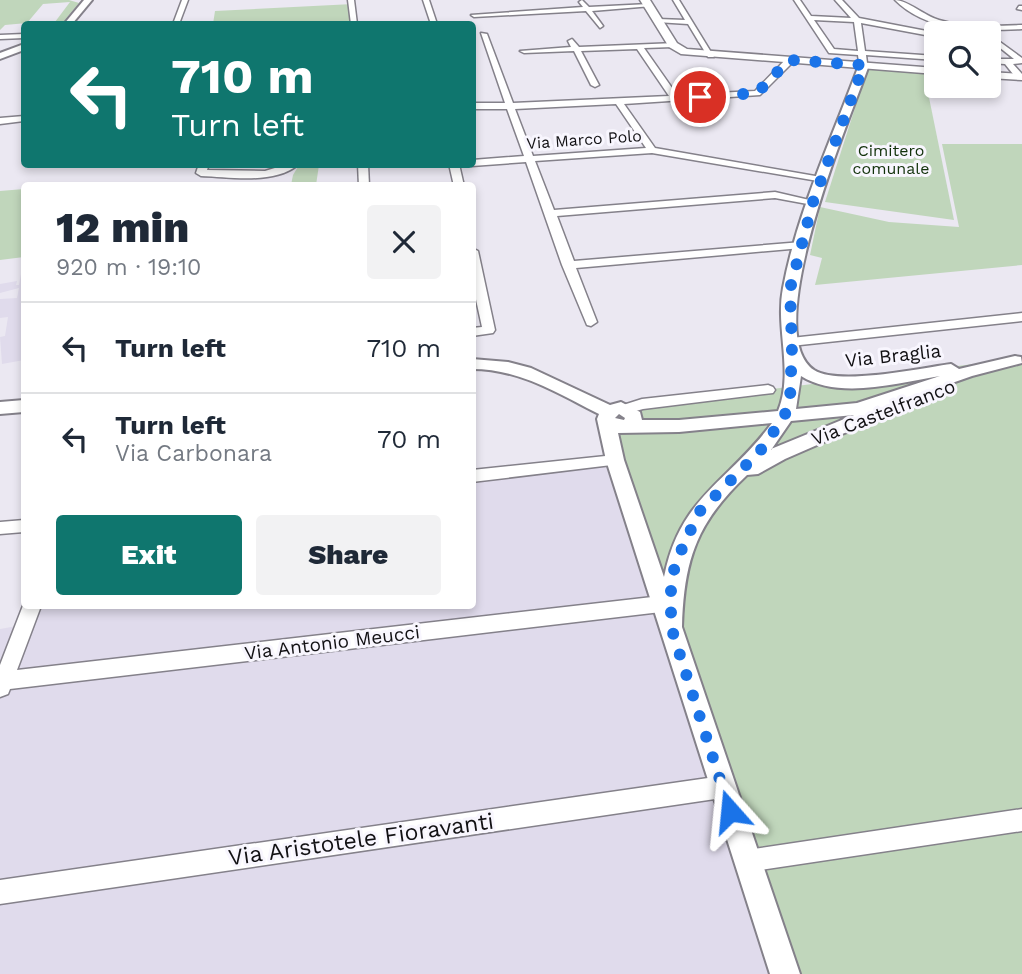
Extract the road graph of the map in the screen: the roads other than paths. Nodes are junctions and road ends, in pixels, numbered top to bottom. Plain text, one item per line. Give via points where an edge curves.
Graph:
1 (86, 0) edge
2 (185, 0) edge
3 (351, 0) edge
4 (426, 0) edge
5 (581, 0) edge
6 (676, 0) edge
7 (797, 0) edge
8 (838, 0) edge
9 (898, 0) edge
10 (647, 3) edge
11 (587, 9) junction
12 (474, 15) dead end
13 (809, 18) junction
14 (858, 20) junction
15 (70, 21) edge
16 (177, 21) edge
17 (354, 21) edge
18 (433, 21) edge
19 (658, 21) junction
20 (934, 21) edge
21 (690, 22) junction
22 (600, 26) dead end
23 (1022, 27) edge
24 (1001, 30) edge
25 (912, 31) junction
26 (924, 33) edge
27 (483, 34) dead end
28 (21, 36) edge
29 (0, 37) edge
30 (571, 39) dead end
31 (673, 45) junction
32 (1001, 45) edge
33 (639, 46) junction
34 (1014, 46) dead end
35 (21, 48) edge
36 (1001, 48) edge
37 (576, 49) junction
38 (524, 51) dead end
39 (711, 55) junction
40 (0, 56) edge
41 (919, 57) junction
42 (924, 57) edge
43 (863, 59) junction
44 (789, 60) junction
45 (1001, 62) edge
46 (1007, 62) junction
47 (924, 63) edge
48 (924, 70) edge
49 (1001, 76) edge
50 (1021, 77) edge
51 (595, 85) dead end
52 (675, 98) junction
53 (618, 101) junction
54 (476, 106) edge
55 (509, 106) junction
56 (21, 119) edge
57 (0, 121) edge
58 (652, 150) junction
59 (528, 159) junction
60 (476, 163) edge
61 (203, 168) edge
62 (291, 168) edge
63 (821, 180) junction
64 (813, 202) junction
65 (549, 214) junction
66 (802, 245) junction
67 (568, 265) junction
68 (476, 270) edge
69 (1022, 317) edge
70 (591, 322) dead end
71 (476, 332) edge
72 (792, 344) junction
73 (1019, 361) edge
74 (476, 364) edge
75 (768, 390) dead end
76 (21, 406) edge
77 (0, 408) edge
78 (620, 416) junction
79 (784, 417) junction
80 (615, 460) junction
81 (476, 476) edge
82 (718, 490) junction
83 (21, 526) edge
84 (0, 528) edge
85 (661, 604) junction
86 (31, 609) edge
87 (671, 627) junction
88 (2, 685) edge
89 (722, 786) junction
90 (1022, 820) edge
91 (747, 861) junction
92 (0, 892) edge
93 (785, 974) edge

1 - 15 street
2 - 16 street
3 - 17 street
4 - 18 street
5 - 11 street
6 - 21 street
7 - 13 street
8 - 14 street
9 - 20 street via 909,12
10 - 11 street
10 - 19 main road
11 - 12 street via 502,10
11 - 22 street
13 - 14 street
13 - 43 street via 832,51
14 - 25 street
14 - 43 street
19 - 21 street
19 - 31 main road
21 - 39 street
23 - 24 street
25 - 26 street
25 - 41 street
27 - 55 street
28 - 29 street
30 - 37 street
31 - 33 street
31 - 39 main road
32 - 34 street
33 - 37 street
33 - 52 street
35 - 40 street
36 - 46 street via 1021,61
37 - 38 street
37 - 51 street
39 - 44 main road
41 - 42 street
41 - 43 street
41 - 47 street
43 - 44 main road
43 - 48 main road
43 - 63 street, Via Castelfranco
44 - 52 street via 757,93
45 - 46 street
46 - 50 street
49 - 50 main road
52 - 53 street
53 - 55 street
53 - 58 street
54 - 55 street
55 - 59 street
56 - 57 street
58 - 59 street, Via Marco Polo
58 - 63 street, Via Marco Polo
59 - 60 street, Via Marco Polo
59 - 65 street
61 - 62 street via 201,173 274,173
63 - 64 street, Via Castelfranco
64 - 65 street via 775,195
64 - 66 street, Via Castelfranco
65 - 67 street
66 - 67 street
66 - 72 street, Via Castelfranco via 790,289
67 - 70 street
68 - 71 street via 489,330
69 - 72 street
72 - 73 street, Via Braglia via 808,374 829,382
72 - 79 street, Via Castelfranco via 790,400
73 - 79 street, Via Braglia via 967,372 875,405
73 - 82 street, Via Castelfranco via 797,445
74 - 78 street via 514,367
75 - 78 street via 642,404
76 - 77 street
78 - 79 street, Via Braglia via 711,423
78 - 80 street, Via Castelfranco
79 - 82 street, Via Castelfranco via 760,451
80 - 81 street
80 - 85 street, Via Castelfranco
82 - 87 street, Via Castelfranco via 699,512 675,564
83 - 84 street
85 - 87 street, Via Castelfranco
85 - 88 street, Via Antonio Meucci
86 - 88 street
87 - 89 street, Via Castelfranco
89 - 91 street, Via Castelfranco
89 - 92 street, Via Aristotele Fioravanti
90 - 91 street
91 - 93 street, Via Castelfranco

